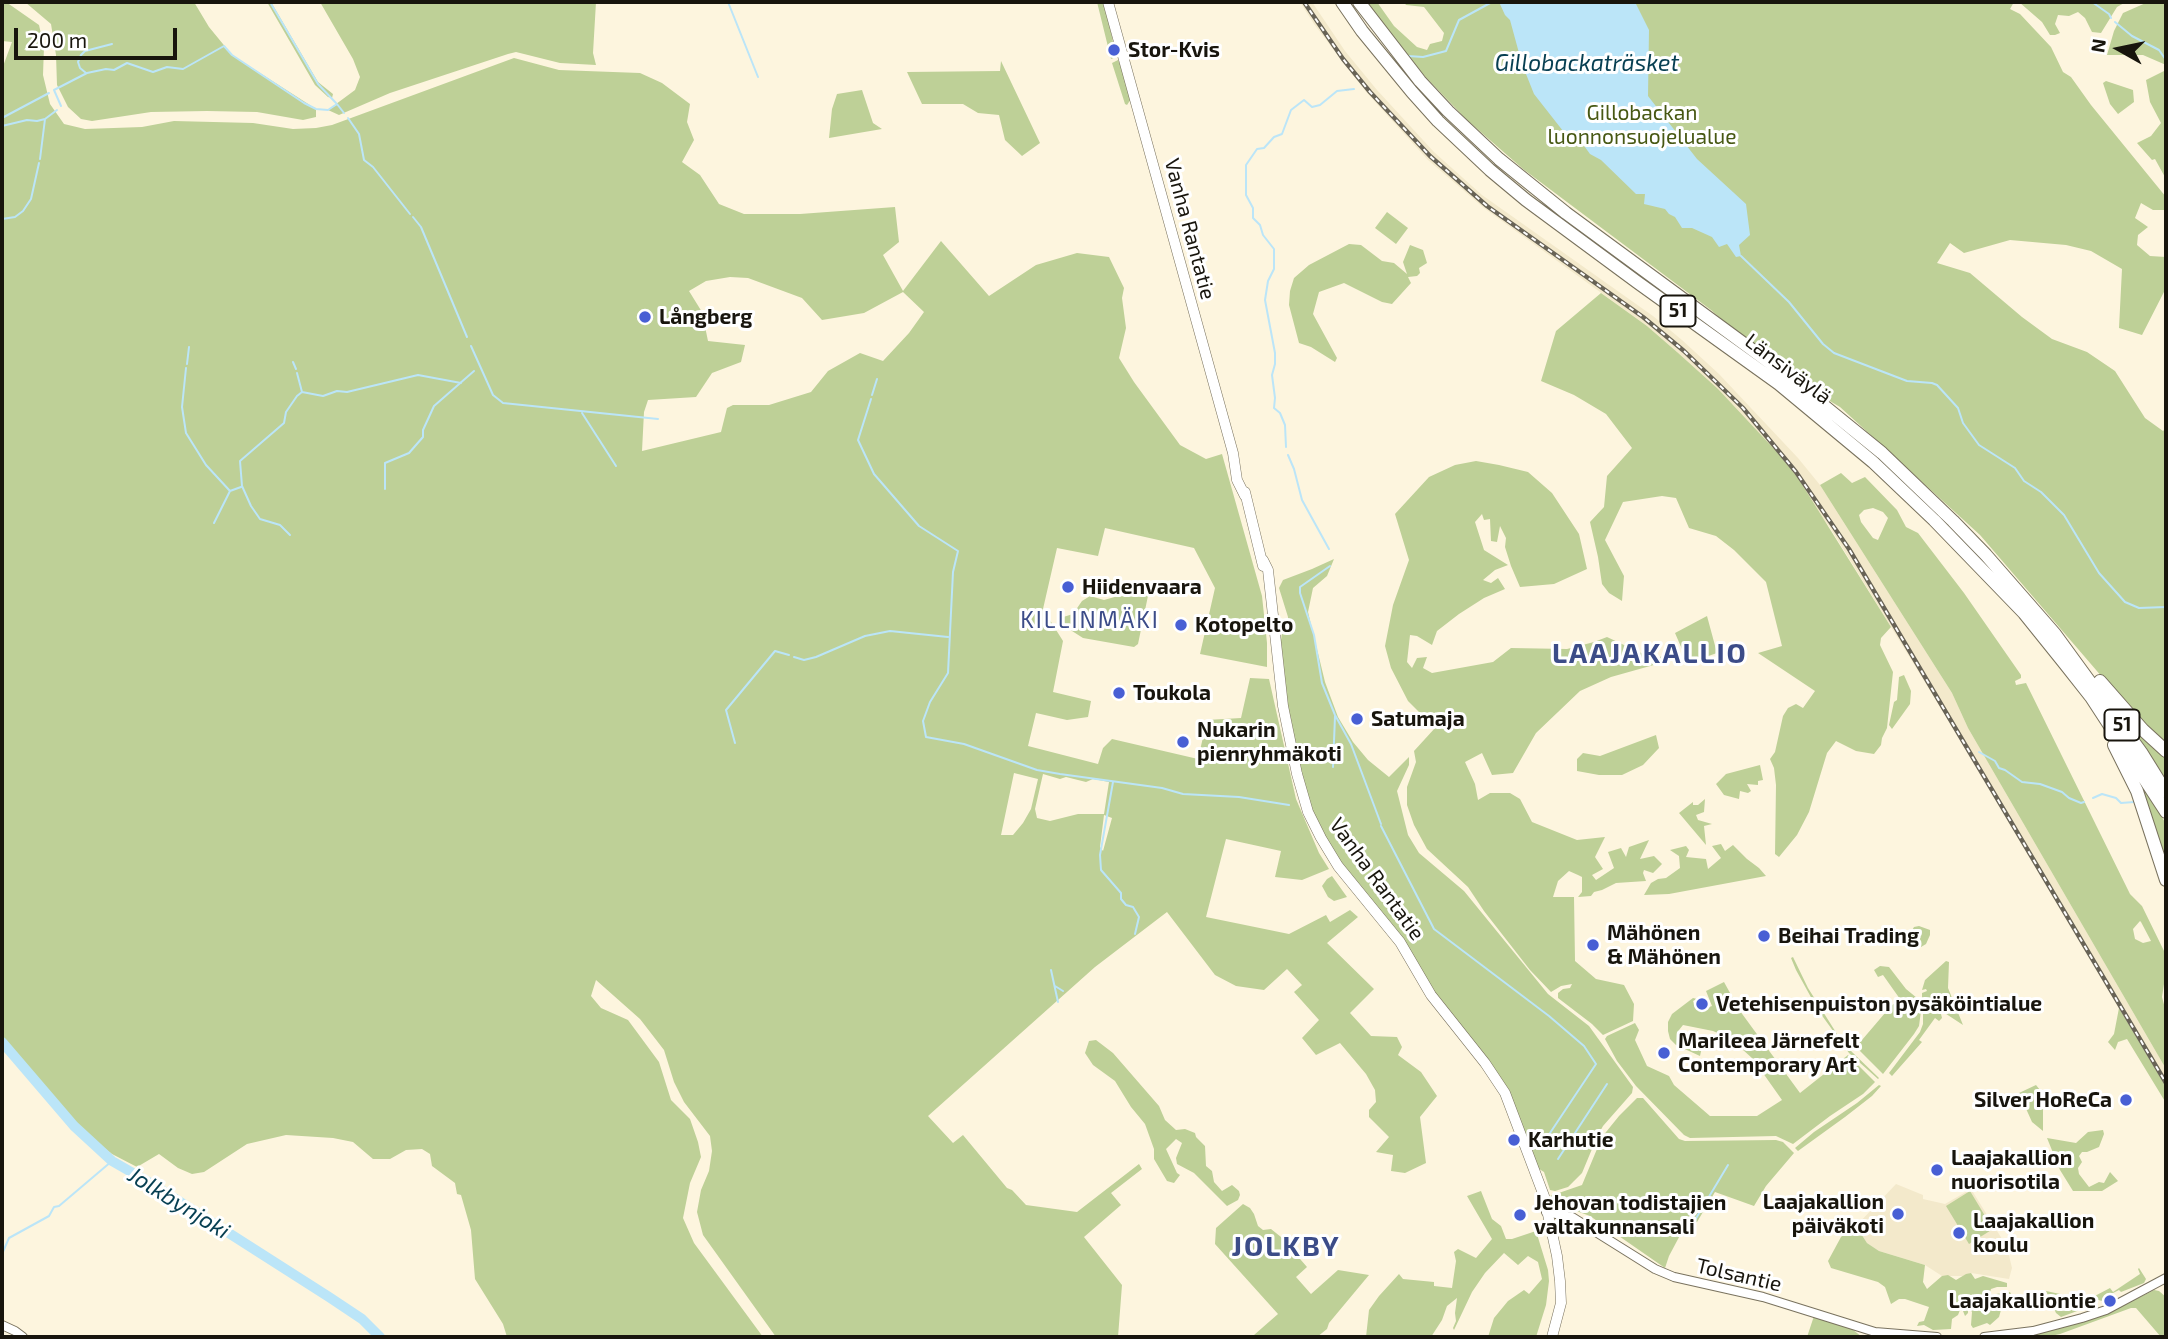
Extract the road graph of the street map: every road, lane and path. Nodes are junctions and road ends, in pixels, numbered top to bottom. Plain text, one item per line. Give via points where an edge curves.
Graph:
1 (1108, 2) edge
2 (1342, 2) edge
3 (1359, 2) edge
4 (2076, 660) junction
5 (2091, 697) junction
6 (2166, 751) edge
7 (2166, 792) edge
8 (2166, 812) edge
9 (2166, 880) edge
10 (1546, 1212) junction
11 (2166, 1278) edge
12 (2, 1325) edge
13 (23, 1337) edge
14 (1552, 1337) edge
15 (1937, 1337) edge
16 (1984, 1337) edge

1 - 10 main road, Vanha Rantatie via 1268,570 1283,706 1312,820 1338,866 1400,942 1437,1004 1498,1082
2 - 5 highway, Länsiväylä / 51 via 1412,92 1490,170 1779,384 1873,462 2024,613
3 - 4 highway, Länsiväylä / 51 via 1420,81 1472,135 1532,187 1780,371 1882,453 1986,555
4 - 6 highway
4 - 7 highway, Länsiväylä / 51
5 - 8 highway, Länsiväylä / 51
5 - 9 highway via 2137,790
10 - 14 main road, Vanha Rantatie via 1560,1281 1559,1313
10 - 15 street, Tolsantie via 1572,1217 1674,1277 1763,1297 1875,1332
11 - 16 street via 2082,1318
12 - 13 street

